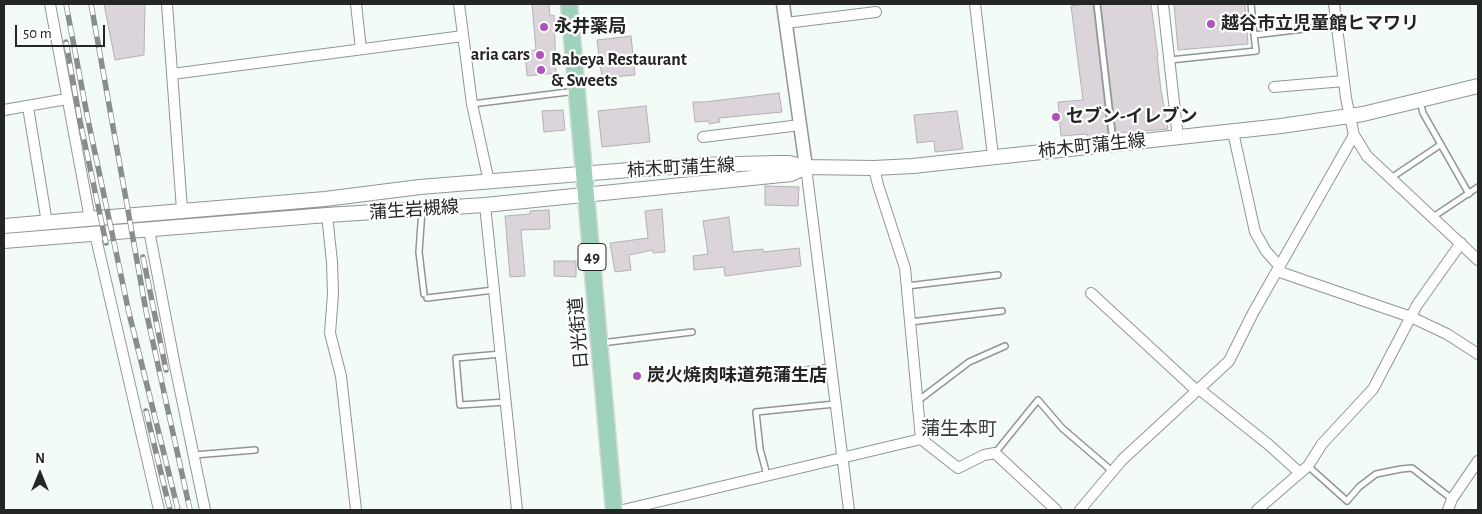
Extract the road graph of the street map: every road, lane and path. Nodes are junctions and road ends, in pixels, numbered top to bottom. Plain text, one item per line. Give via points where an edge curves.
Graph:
1 (50, 4) edge
2 (167, 4) edge
3 (356, 4) edge
4 (459, 4) edge
5 (569, 4) edge
6 (783, 4) edge
7 (975, 4) edge
8 (1097, 4) edge
9 (1163, 4) edge
10 (1251, 4) edge
11 (1334, 4) edge
12 (876, 12) dead end
13 (786, 23) junction
14 (1337, 25) junction
15 (1254, 35) junction
16 (463, 36) junction
17 (361, 50) junction
18 (1169, 60) junction
19 (172, 74) junction
20 (1344, 81) junction
21 (1478, 86) edge
22 (1274, 87) dead end
23 (577, 91) junction
24 (67, 99) junction
25 (1420, 102) junction
26 (472, 104) junction
27 (28, 107) junction
28 (4, 110) edge
29 (1350, 116) junction
30 (800, 126) junction
31 (1233, 132) junction
32 (1354, 135) junction
33 (703, 137) dead end
34 (1178, 138) junction
35 (1113, 143) junction
36 (1440, 145) junction
37 (994, 156) junction
38 (822, 166) joint
39 (806, 167) junction
40 (874, 168) junction
41 (585, 174) junction
42 (1391, 178) junction
43 (489, 182) junction
44 (1478, 187) edge
45 (1469, 194) junction
46 (587, 195) junction
47 (485, 205) junction
48 (182, 210) junction
49 (422, 210) junction
50 (327, 215) junction
51 (1432, 217) junction
52 (90, 219) junction
53 (47, 223) junction
54 (4, 226) edge
55 (149, 230) junction
56 (95, 234) junction
57 (4, 241) edge
58 (1461, 243) junction
59 (1478, 260) edge
60 (1278, 269) junction
61 (998, 275) dead end
62 (907, 286) junction
63 (495, 290) junction
64 (1091, 293) dead end
65 (1002, 311) dead end
66 (1411, 317) junction
67 (910, 322) junction
68 (692, 332) dead end
69 (600, 343) junction
70 (1005, 346) dead end
71 (501, 354) junction
72 (1478, 354) edge
73 (832, 368) junction
74 (741, 378) dead end
75 (1198, 390) junction
76 (919, 400) junction
77 (506, 402) junction
78 (836, 403) junction
79 (921, 439) junction
80 (256, 450) dead end
81 (995, 453) junction
82 (194, 455) junction
83 (843, 457) junction
84 (1478, 461) edge
85 (1304, 469) junction
86 (1112, 471) junction
87 (767, 475) junction
88 (1452, 499) junction
89 (159, 510) edge
90 (205, 510) edge
91 (356, 510) edge
92 (517, 510) edge
93 (614, 510) edge
94 (623, 510) edge
95 (849, 510) edge
96 (1056, 510) edge
97 (1080, 510) edge
98 (1257, 510) edge
99 (1448, 510) edge

1 - 24 street
2 - 19 street
3 - 17 street
4 - 16 street
5 - 23 main road, 日光街道 / 49
6 - 13 street
7 - 37 street
8 - 35 lane
9 - 18 street
10 - 15 lane
11 - 14 street
12 - 13 street
13 - 30 street
14 - 15 lane
14 - 20 street
15 - 18 lane via 1256,51
16 - 17 street
16 - 26 street
17 - 19 street
18 - 34 street
19 - 48 street
20 - 22 street
20 - 29 street
21 - 25 main road, 柿木町蒲生線
23 - 26 lane
23 - 41 main road, 日光街道 / 49
24 - 27 street
24 - 52 street
25 - 29 main road, 柿木町蒲生線
25 - 36 lane
26 - 43 street
27 - 28 street
27 - 53 street
29 - 31 main road, 柿木町蒲生線
29 - 32 street
30 - 33 street
30 - 39 street
31 - 34 main road, 柿木町蒲生線
31 - 60 street via 1255,232
32 - 42 street via 1367,156
32 - 60 street
34 - 35 main road, 柿木町蒲生線
35 - 37 main road, 柿木町蒲生線
36 - 42 lane
36 - 45 lane
37 - 40 main road, 柿木町蒲生線
38 - 39 main road, 蒲生岩槻線
38 - 40 main road, 柿木町蒲生線
39 - 41 main road, 柿木町蒲生線 via 789,163 697,165
39 - 46 main road, 蒲生岩槻線 via 792,174
39 - 73 street
40 - 62 street via 905,268
41 - 43 main road, 蒲生岩槻線
41 - 46 main road, 日光街道 / 49
42 - 51 street
43 - 48 main road, 蒲生岩槻線
44 - 45 lane
45 - 51 lane
46 - 47 main road, 蒲生岩槻線
46 - 69 main road, 日光街道 / 49
47 - 49 main road, 蒲生岩槻線
47 - 63 street
48 - 52 main road, 蒲生岩槻線
49 - 50 main road, 蒲生岩槻線
49 - 63 lane via 419,252 425,296
50 - 55 main road, 蒲生岩槻線
50 - 91 street via 332,262 330,333 341,376
51 - 58 street
52 - 53 main road, 蒲生岩槻線
53 - 54 main road, 蒲生岩槻線
55 - 56 main road, 蒲生岩槻線
55 - 82 street
56 - 57 main road, 蒲生岩槻線
56 - 89 street
58 - 59 street
58 - 66 street
60 - 66 street
60 - 75 street via 1229,361
61 - 62 lane
62 - 67 street
63 - 71 street
64 - 75 street
65 - 67 lane
66 - 72 street via 1447,334
66 - 85 street via 1373,388 1322,444
67 - 76 street
68 - 69 lane
69 - 93 main road, 日光街道 / 49
70 - 76 lane via 969,362
71 - 77 street
71 - 77 lane via 456,358 460,405
73 - 74 lane
73 - 78 street
75 - 85 street
75 - 86 street
76 - 79 street
77 - 92 street
78 - 83 street
78 - 87 lane via 756,412
79 - 81 street via 958,468
79 - 83 street
80 - 82 lane
81 - 86 lane via 1038,400 1062,428
81 - 96 street
82 - 90 street
83 - 87 street
83 - 95 street
84 - 88 street
85 - 88 lane via 1347,501 1376,474 1400,468 1412,468
85 - 98 street
86 - 97 street
87 - 94 street
88 - 99 street

